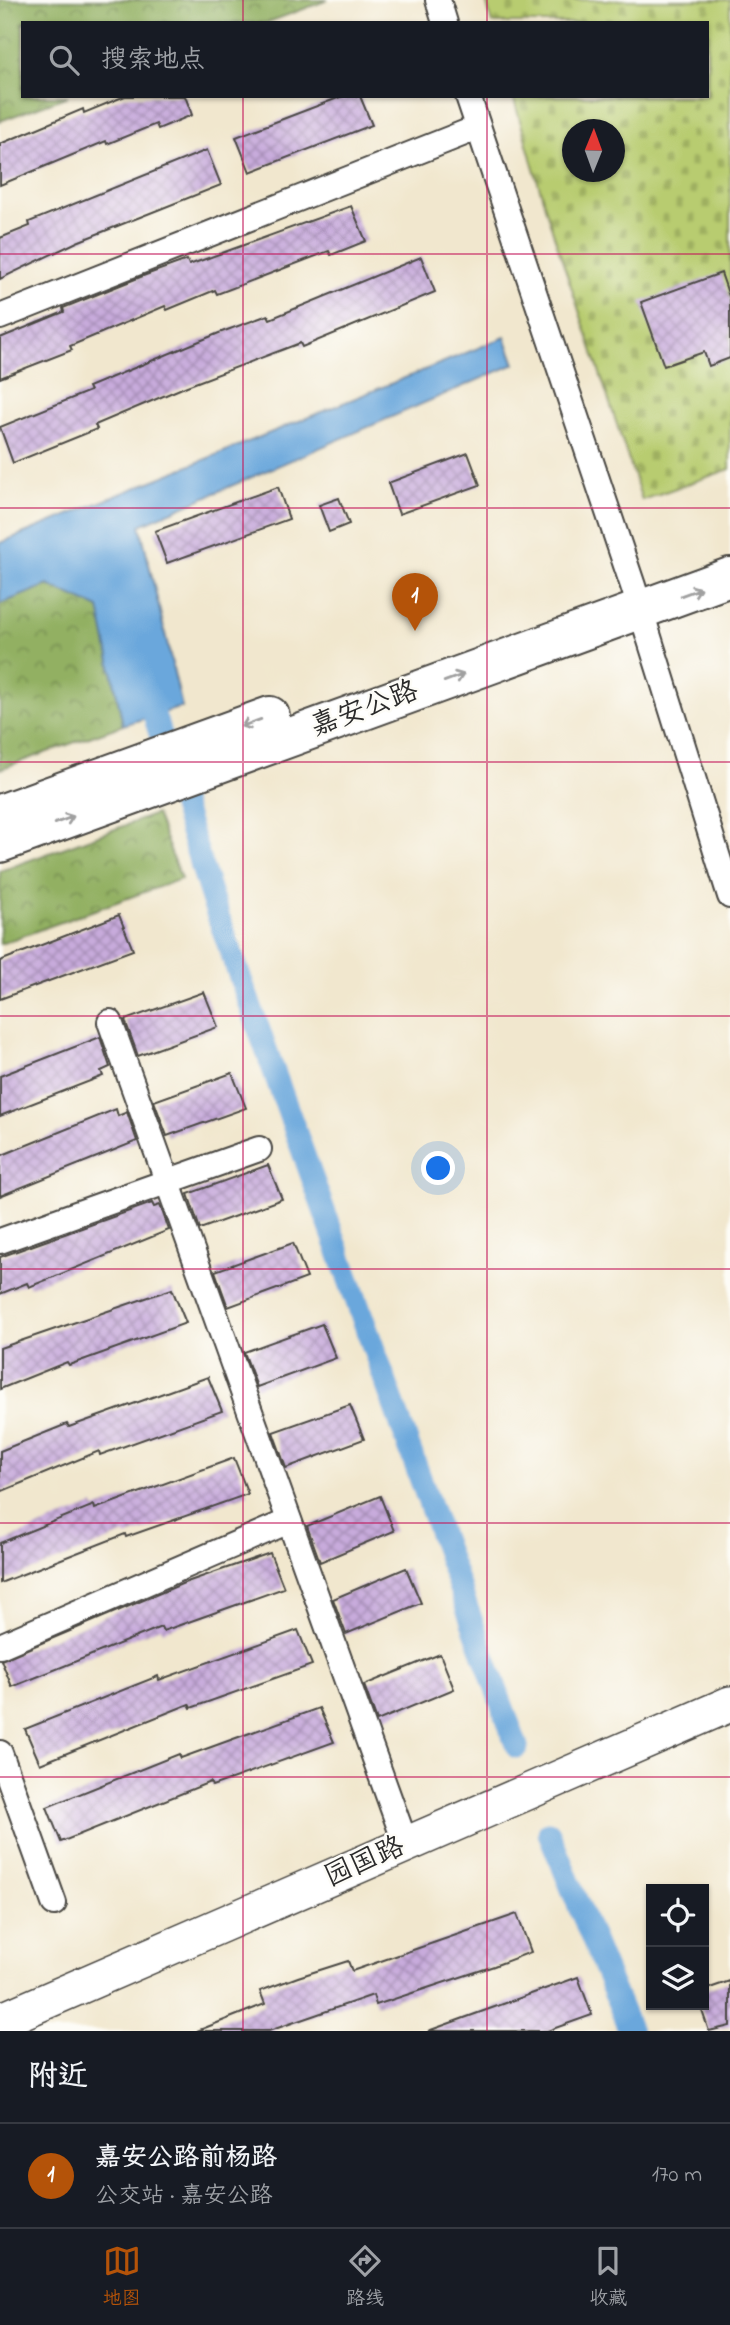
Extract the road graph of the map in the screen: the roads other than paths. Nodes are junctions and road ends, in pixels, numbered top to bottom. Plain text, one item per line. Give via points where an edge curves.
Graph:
1 (438, 0) edge
2 (444, 21) edge
3 (469, 98) edge
4 (477, 128) junction
5 (0, 317) edge
6 (730, 551) edge
7 (730, 578) edge
8 (637, 598) junction
9 (132, 781) junction
10 (0, 814) edge
11 (0, 843) edge
12 (730, 896) edge
13 (110, 1022) dead end
14 (259, 1149) dead end
15 (167, 1182) junction
16 (0, 1241) edge
17 (289, 1521) junction
18 (0, 1646) edge
19 (730, 1704) edge
20 (0, 1753) edge
21 (406, 1845) junction
22 (54, 1903) dead end
23 (0, 2021) edge

1 - 2 street
3 - 4 street
4 - 5 street
4 - 8 street
6 - 8 main road, 嘉安公路
8 -> 7 main road, 嘉安公路
8 - 9 main road, 嘉安公路
8 - 12 street
9 - 10 main road, 嘉安公路
11 -> 9 main road, 嘉安公路
13 - 15 street
14 - 15 street
15 - 16 street
15 - 17 street
17 - 18 street
17 - 21 street
19 - 21 street, 园国路
20 - 22 street
21 - 23 street, 园国路

